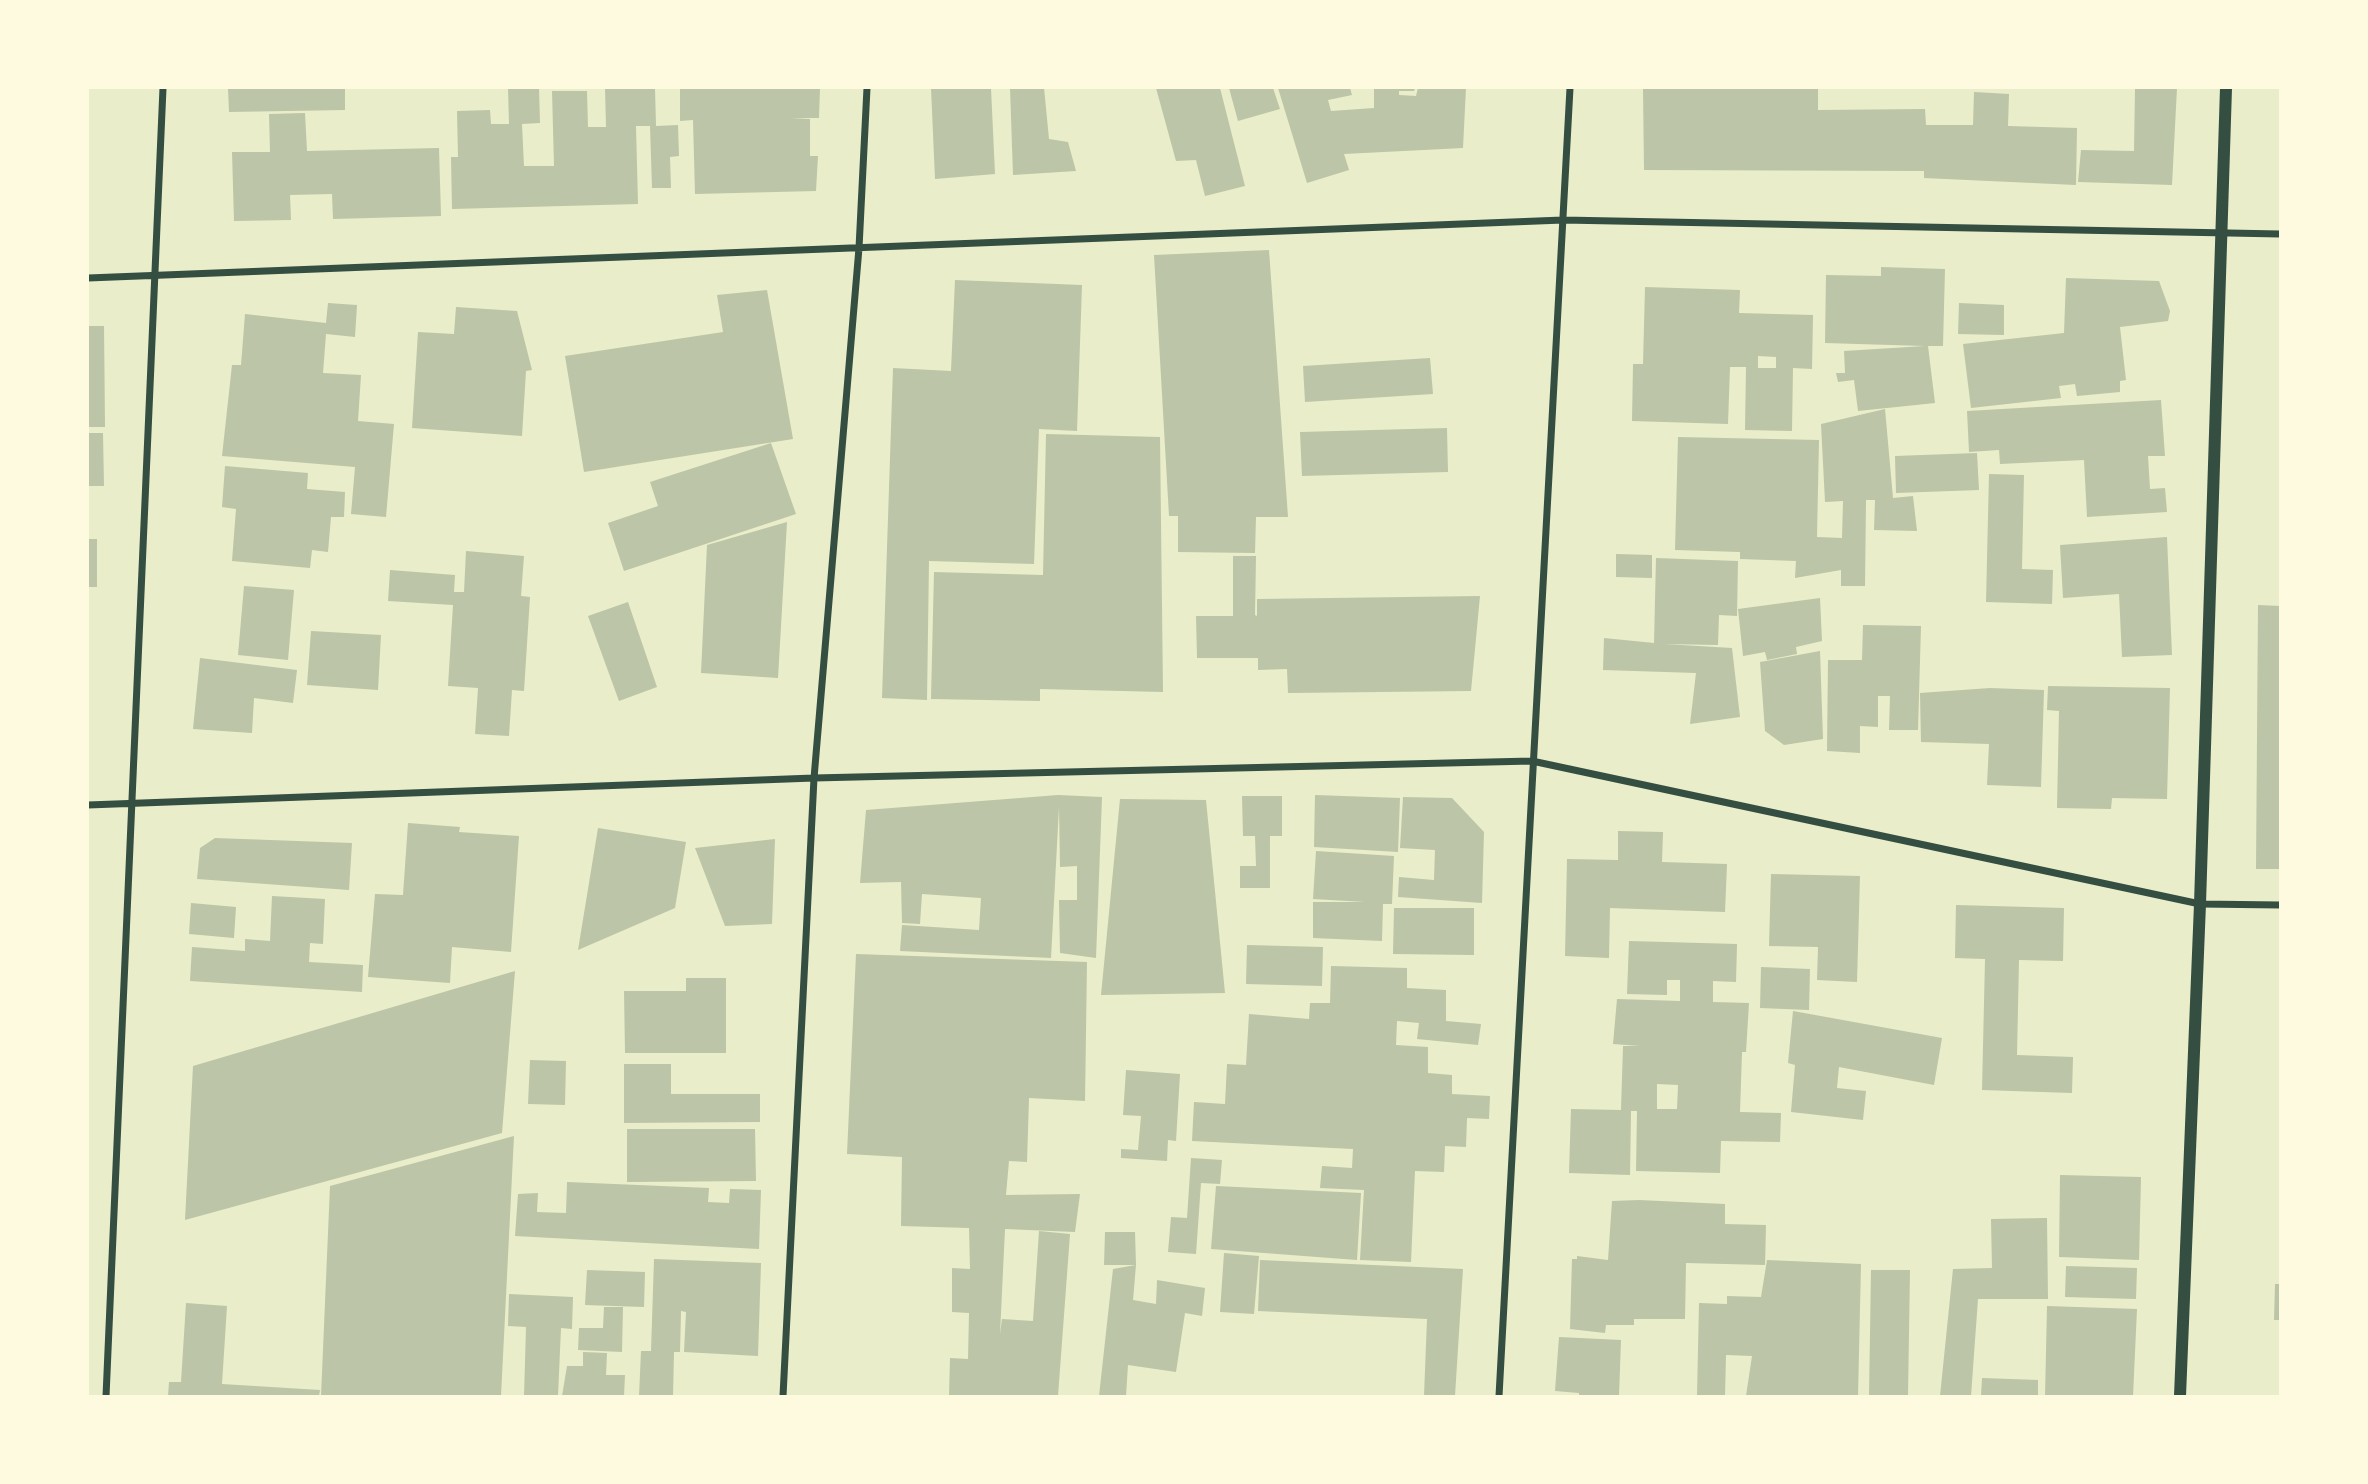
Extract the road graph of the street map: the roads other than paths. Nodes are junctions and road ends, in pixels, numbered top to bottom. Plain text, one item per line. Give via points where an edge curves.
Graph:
1 (163, 88) edge
2 (867, 88) edge
3 (1570, 88) edge
4 (2227, 88) edge
5 (1563, 220) junction
6 (2222, 234) junction
7 (2280, 234) edge
8 (859, 248) junction
9 (155, 276) junction
10 (88, 278) edge
11 (1532, 761) junction
12 (814, 778) junction
13 (132, 804) junction
14 (88, 805) edge
15 (2200, 904) junction
16 (2280, 905) edge
17 (106, 1396) edge
18 (783, 1396) edge
19 (1500, 1396) edge
20 (2180, 1396) edge

1 - 9 street
2 - 8 street
3 - 5 street
4 - 6 street
5 - 6 street
5 - 8 street
5 - 11 street
6 - 7 street
6 - 15 street
8 - 9 street
8 - 12 street
9 - 10 street
9 - 13 street
11 - 12 street
11 - 15 street
11 - 19 street
12 - 13 street
12 - 18 street
13 - 14 street
13 - 17 street
15 - 16 street
15 - 20 street

